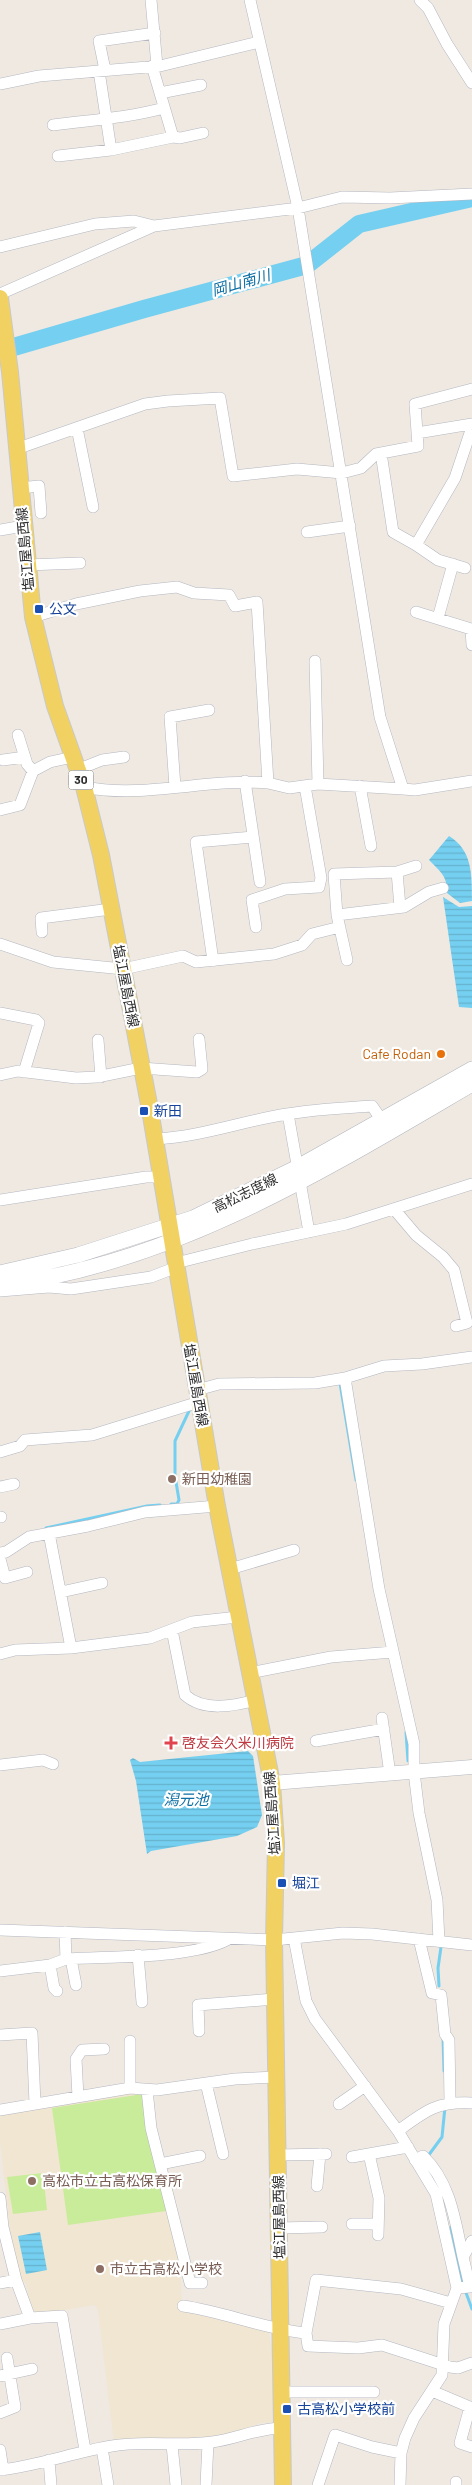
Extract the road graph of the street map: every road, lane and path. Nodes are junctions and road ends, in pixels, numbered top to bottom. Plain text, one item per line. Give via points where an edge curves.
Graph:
1 (152, 0) edge
2 (250, 0) edge
3 (420, 0) edge
4 (155, 33) junction
5 (259, 42) junction
6 (154, 66) junction
7 (102, 70) junction
8 (472, 83) edge
9 (0, 84) edge
10 (201, 85) dead end
11 (160, 93) junction
12 (164, 108) junction
13 (105, 120) junction
14 (53, 125) dead end
15 (204, 133) dead end
16 (172, 137) junction
17 (111, 150) junction
18 (58, 156) dead end
19 (472, 194) edge
20 (298, 208) junction
21 (154, 226) junction
22 (0, 248) edge
23 (0, 294) edge
24 (0, 298) edge
25 (472, 389) edge
26 (472, 426) edge
27 (77, 428) junction
28 (417, 433) junction
29 (16, 449) junction
30 (381, 453) junction
31 (342, 473) junction
32 (20, 488) junction
33 (93, 507) dead end
34 (42, 513) dead end
35 (23, 526) junction
36 (350, 526) junction
37 (0, 530) edge
38 (307, 532) dead end
39 (416, 545) junction
40 (80, 563) dead end
41 (454, 564) junction
42 (27, 565) junction
43 (465, 568) dead end
44 (416, 612) dead end
45 (33, 617) junction
46 (438, 618) junction
47 (472, 645) edge
48 (316, 661) dead end
49 (209, 710) dead end
50 (18, 735) dead end
51 (25, 757) junction
52 (124, 757) dead end
53 (4, 760) dead end
54 (75, 763) junction
55 (33, 771) junction
56 (245, 781) junction
57 (472, 781) edge
58 (268, 783) junction
59 (318, 784) junction
60 (305, 786) junction
61 (360, 786) junction
62 (84, 787) junction
63 (175, 787) junction
64 (403, 789) junction
65 (0, 810) edge
66 (253, 837) junction
67 (371, 846) dead end
68 (416, 866) dead end
69 (398, 872) junction
70 (334, 874) junction
71 (321, 878) junction
72 (260, 882) dead end
73 (443, 888) dead end
74 (400, 908) junction
75 (111, 909) junction
76 (337, 915) junction
77 (256, 927) dead end
78 (340, 927) junction
79 (42, 932) dead end
80 (0, 944) edge
81 (347, 960) dead end
82 (213, 961) junction
83 (123, 969) junction
84 (0, 1013) edge
85 (199, 1038) dead end
86 (98, 1040) dead end
87 (141, 1068) junction
88 (472, 1069) edge
89 (24, 1072) junction
90 (0, 1075) edge
91 (101, 1077) junction
92 (472, 1084) edge
93 (288, 1114) junction
94 (381, 1119) junction
95 (155, 1139) junction
96 (298, 1174) junction
97 (162, 1177) junction
98 (472, 1184) edge
99 (0, 1200) edge
100 (394, 1209) junction
101 (309, 1232) junction
102 (171, 1233) junction
103 (177, 1265) junction
104 (0, 1273) edge
105 (0, 1285) edge
106 (0, 1291) edge
107 (456, 1326) dead end
108 (472, 1356) edge
109 (345, 1378) junction
110 (198, 1396) junction
111 (0, 1452) edge
112 (14, 1484) dead end
113 (0, 1487) edge
114 (217, 1506) junction
115 (49, 1533) junction
116 (294, 1550) dead end
117 (0, 1553) edge
118 (0, 1559) edge
119 (230, 1568) junction
120 (28, 1572) dead end
121 (3, 1579) edge
122 (102, 1583) dead end
123 (61, 1592) junction
124 (238, 1617) junction
125 (172, 1630) junction
126 (70, 1648) junction
127 (390, 1652) junction
128 (0, 1654) edge
129 (250, 1673) junction
130 (256, 1700) junction
131 (316, 1741) dead end
132 (53, 1764) dead end
133 (0, 1765) edge
134 (472, 1767) edge
135 (414, 1772) junction
136 (390, 1774) junction
137 (272, 1783) junction
138 (0, 1930) edge
139 (65, 1932) junction
140 (231, 1938) junction
141 (294, 1938) junction
142 (419, 1939) junction
143 (274, 1940) junction
144 (439, 1941) junction
145 (472, 1945) edge
146 (138, 1955) junction
147 (69, 1959) junction
148 (50, 1965) junction
149 (0, 1971) edge
150 (76, 1985) dead end
151 (58, 1991) dead end
152 (275, 1999) junction
153 (142, 2002) dead end
154 (199, 2031) dead end
155 (0, 2035) edge
156 (130, 2041) dead end
157 (104, 2049) dead end
158 (276, 2077) junction
159 (206, 2083) junction
160 (366, 2086) junction
161 (130, 2088) junction
162 (147, 2090) junction
163 (78, 2097) junction
164 (446, 2103) junction
165 (472, 2103) edge
166 (35, 2104) junction
167 (339, 2104) dead end
168 (0, 2110) edge
169 (398, 2131) junction
170 (408, 2147) junction
171 (222, 2154) dead end
172 (369, 2154) junction
173 (278, 2155) junction
174 (200, 2156) dead end
175 (352, 2158) dead end
176 (423, 2160) junction
177 (160, 2164) junction
178 (317, 2186) dead end
179 (0, 2198) edge
180 (352, 2224) dead end
181 (322, 2227) dead end
182 (2, 2228) edge
183 (279, 2228) junction
184 (472, 2240) edge
185 (463, 2257) junction
186 (16, 2280) junction
187 (0, 2283) edge
188 (202, 2284) dead end
189 (465, 2287) edge
190 (451, 2303) junction
191 (183, 2306) dead end
192 (30, 2318) junction
193 (0, 2324) edge
194 (281, 2331) junction
195 (306, 2333) junction
196 (6, 2358) dead end
197 (472, 2363) edge
198 (444, 2364) junction
199 (32, 2369) dead end
200 (5, 2375) edge
201 (432, 2391) junction
202 (282, 2392) junction
203 (374, 2392) dead end
204 (471, 2407) edge
205 (0, 2412) edge
206 (283, 2428) junction
207 (208, 2443) junction
208 (172, 2445) junction
209 (472, 2447) edge
210 (102, 2448) junction
211 (0, 2450) edge
212 (85, 2450) junction
213 (401, 2453) junction
214 (49, 2460) junction
215 (1, 2470) edge
216 (52, 2485) edge
217 (108, 2485) edge
218 (176, 2485) edge
219 (206, 2485) edge
220 (283, 2485) edge
221 (318, 2485) edge
222 (400, 2485) edge

1 - 4 street
2 - 5 street
3 - 8 street via 428,8
4 - 6 street
4 - 7 street via 99,41
5 - 6 street
5 - 20 street
6 - 7 street
6 - 11 street
7 - 9 street via 38,76
7 - 13 street
10 - 11 street
11 - 12 street
12 - 13 street
12 - 16 street
13 - 14 street
13 - 17 street
15 - 16 street
16 - 17 street
17 - 18 street
19 - 20 street via 342,197
20 - 21 street
20 - 31 street
21 - 22 street via 134,221 95,224
21 - 23 street
24 - 29 main road, 塩江屋島西線 / 30
25 - 28 street via 415,404
26 - 28 street
26 - 39 street via 455,478
27 - 29 street
27 - 31 street via 145,404 220,398 233,476 297,469
27 - 33 street
28 - 30 street via 418,446
29 - 32 main road, 塩江屋島西線 / 30
30 - 31 street via 361,468
30 - 39 street via 392,532
31 - 36 street
32 - 34 street via 39,486
32 - 35 main road, 塩江屋島西線 / 30
35 - 37 street
35 - 42 main road, 塩江屋島西線 / 30
36 - 38 street
36 - 64 street via 380,717
39 - 41 street via 438,560
40 - 42 street
41 - 43 street
41 - 46 street
42 - 45 main road, 塩江屋島西線 / 30
44 - 46 street
45 - 54 main road, 塩江屋島西線 / 30 via 55,706
45 - 58 street via 76,604 177,587 194,593 230,595 235,606 257,602
46 - 47 street via 471,628
48 - 59 street
49 - 63 street via 170,717
50 - 51 street
51 - 53 street
51 - 55 street
52 - 54 street
54 - 55 street via 50,762
54 - 62 main road, 塩江屋島西線 / 30
55 - 65 street via 20,805
56 - 58 street
56 - 63 street
56 - 66 street
57 - 64 street
58 - 60 street via 289,788
59 - 60 street
59 - 61 street
60 - 71 street
61 - 64 street
61 - 67 street
62 - 63 street via 106,792
62 - 75 main road, 塩江屋島西線 / 30
66 - 72 street
66 - 82 street via 196,842
68 - 69 street
69 - 70 street
69 - 74 street
70 - 71 street
70 - 76 street
71 - 77 street via 319,887 285,890 252,900
73 - 74 street
74 - 76 street
75 - 79 street via 41,918
75 - 83 main road, 塩江屋島西線 / 30
76 - 78 street
78 - 81 street
78 - 82 street via 312,934 302,945 274,954
80 - 83 street via 53,962
82 - 83 street via 196,962 183,956
83 - 87 main road, 塩江屋島西線 / 30
84 - 89 street via 39,1023
85 - 87 street via 202,1068 196,1072
86 - 91 street
87 - 91 street
87 - 95 main road, 塩江屋島西線 / 30
88 - 94 main road, 高松志度線
89 - 90 street
89 - 91 street via 76,1078
92 - 96 main road, 高松志度線
93 - 94 street via 372,1106
93 - 95 street via 186,1136
93 - 96 street
94 - 96 main road, 高松志度線
95 - 97 main road, 塩江屋島西線 / 30
96 - 101 street
96 - 102 main road, 高松志度線 via 226,1204
97 - 99 street
97 - 102 main road, 塩江屋島西線 / 30
98 - 100 street
100 - 101 street
100 - 107 street via 416,1235 454,1270 467,1323
101 - 103 street
102 - 103 main road, 塩江屋島西線 / 30
102 - 104 main road, 高松志度線
102 - 105 main road, 高松志度線 via 98,1266
103 - 106 street via 151,1276 72,1289 49,1287
103 - 110 main road, 塩江屋島西線 / 30
108 - 109 street via 384,1366
109 - 110 street via 315,1383 219,1384
109 - 127 street
110 - 111 street via 92,1435 25,1440 20,1446
110 - 114 main road, 塩江屋島西線 / 30
112 - 113 street
114 - 115 street via 145,1512
114 - 119 main road, 塩江屋島西線 / 30
115 - 117 street via 29,1537
115 - 123 street
116 - 119 street
118 - 121 street
119 - 124 main road, 塩江屋島西線 / 30
120 - 121 street
122 - 123 street
123 - 126 street
124 - 125 street via 192,1622
124 - 129 main road, 塩江屋島西線 / 30
125 - 126 street via 150,1638
125 - 130 street via 185,1694 190,1700 214,1706
126 - 128 street via 15,1650
127 - 129 street via 331,1657
127 - 135 street via 414,1744
129 - 130 main road, 塩江屋島西線 / 30
130 - 137 main road, 塩江屋島西線 / 30
131 - 136 street via 342,1742 383,1723
132 - 133 street via 43,1760
134 - 135 street
135 - 136 street
135 - 144 street via 437,1900
136 - 137 street
137 - 143 main road, 塩江屋島西線 / 30 via 276,1843
138 - 139 street
139 - 140 street
139 - 147 street
140 - 143 street
140 - 146 street via 219,1944 172,1953
141 - 142 street via 343,1933
141 - 143 street
141 - 160 street via 306,2001 329,2040
142 - 144 street
142 - 164 street via 432,1993 441,1995 448,2040
143 - 152 main road, 塩江屋島西線 / 30
144 - 145 street
146 - 147 street
146 - 153 street
147 - 148 street
147 - 150 street
148 - 149 street
148 - 151 street via 54,1988
152 - 154 street via 198,2005
152 - 158 main road, 塩江屋島西線 / 30
155 - 166 street via 32,2033
156 - 161 street
157 - 163 street via 82,2050 76,2059
158 - 159 street
158 - 173 main road, 塩江屋島西線 / 30
159 - 162 street
159 - 171 street
160 - 167 street
160 - 169 street
161 - 162 street
161 - 163 street
162 - 177 street via 151,2128
163 - 166 street
164 - 165 street
164 - 169 street via 426,2110
166 - 168 street
169 - 170 street
170 - 172 street
170 - 176 street
172 - 175 street
172 - 180 street via 379,2198 378,2229
173 - 178 street via 323,2154
173 - 183 main road, 塩江屋島西線 / 30
174 - 177 street
176 - 185 street via 449,2197
176 - 189 street
177 - 188 street via 190,2283
179 - 182 street
181 - 183 street
182 - 186 street
183 - 194 main road, 塩江屋島西線 / 30
184 - 185 street
185 - 189 street
186 - 187 street
186 - 192 street
189 - 190 street
190 - 195 street via 401,2289 316,2280
190 - 198 street via 444,2324
191 - 194 street
192 - 193 street
192 - 212 street via 62,2316
194 - 195 street
194 - 202 main road, 塩江屋島西線 / 30
195 - 198 street via 308,2346 358,2348 382,2345
196 - 200 street
197 - 198 street via 458,2368
198 - 201 street via 442,2375
199 - 200 street
200 - 205 street via 15,2407
201 - 204 street
201 - 213 street via 414,2418
202 - 203 street
202 - 206 main road, 塩江屋島西線 / 30
204 - 209 street via 460,2443
206 - 207 street via 268,2428
206 - 220 main road, 塩江屋島西線 / 30
207 - 208 street
207 - 219 street
208 - 210 street
208 - 218 street
210 - 212 street
210 - 217 street
211 - 215 street
212 - 214 street
213 - 221 street via 335,2435
213 - 222 street
214 - 215 street via 29,2467
214 - 216 street

